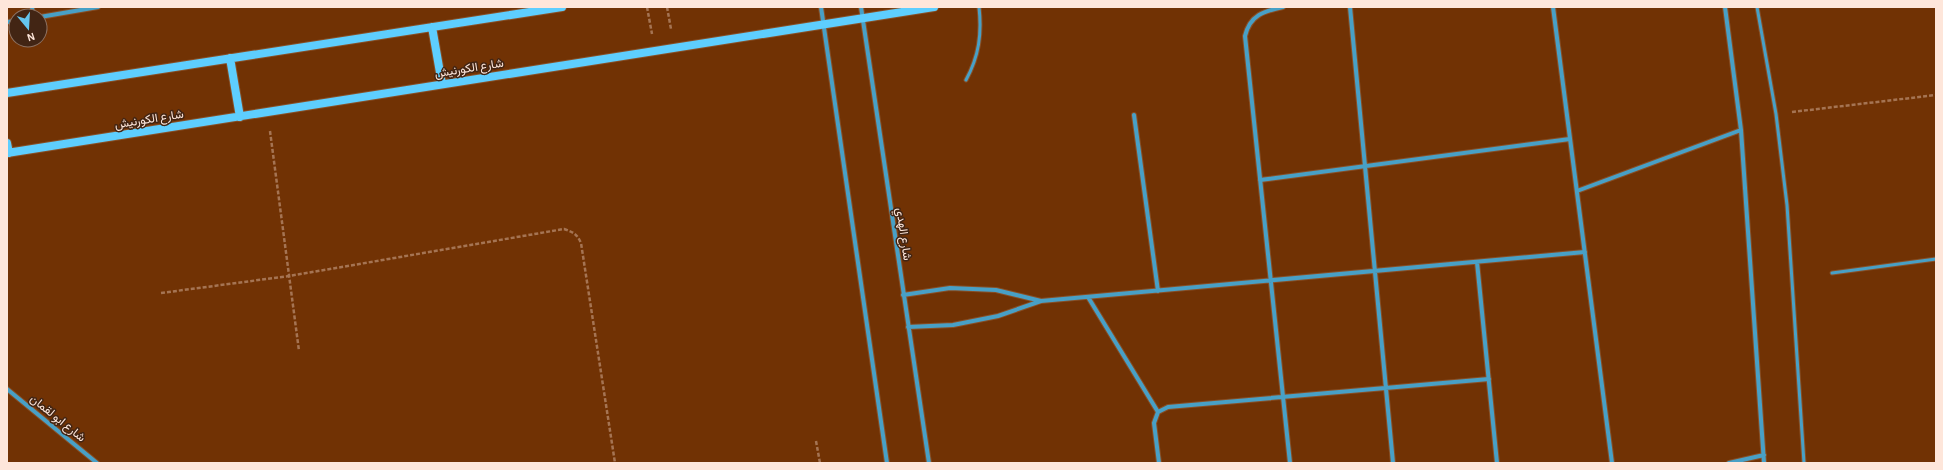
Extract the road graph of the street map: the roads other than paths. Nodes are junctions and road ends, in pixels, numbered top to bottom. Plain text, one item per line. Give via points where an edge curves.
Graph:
1 (98, 7) edge
2 (562, 7) edge
3 (821, 7) edge
4 (860, 7) edge
5 (934, 7) edge
6 (979, 7) edge
7 (1283, 7) edge
8 (1350, 7) edge
9 (1553, 7) edge
10 (1725, 7) edge
11 (1757, 7) edge
12 (48, 16) edge
13 (862, 18) junction
14 (823, 24) junction
15 (432, 27) junction
16 (230, 58) junction
17 (966, 80) dead end
18 (442, 84) junction
19 (7, 93) edge
20 (1134, 115) dead end
21 (240, 117) junction
22 (1741, 130) junction
23 (1570, 140) junction
24 (7, 143) edge
25 (8, 153) edge
26 (1365, 167) junction
27 (1260, 180) junction
28 (1577, 191) junction
29 (1585, 252) junction
30 (1936, 258) edge
31 (1477, 262) junction
32 (1375, 271) junction
33 (1832, 273) dead end
34 (1271, 281) junction
35 (1158, 291) junction
36 (903, 295) junction
37 (1088, 298) junction
38 (1041, 301) junction
39 (908, 326) junction
40 (1489, 379) junction
41 (1386, 388) junction
42 (7, 389) edge
43 (1283, 397) junction
44 (1158, 412) junction
45 (1764, 455) junction
46 (97, 463) edge
47 (887, 463) edge
48 (929, 463) edge
49 (1159, 463) edge
50 (1290, 463) edge
51 (1393, 463) edge
52 (1497, 463) edge
53 (1612, 463) edge
54 (1729, 463) edge
55 (1764, 463) edge
56 (1804, 463) edge

1 - 12 street
2 - 15 main road
3 - 14 street
4 - 13 street, شارع الهدي
5 - 13 main road, شارع الكورنيش
6 - 17 lane via 981,26 978,55
7 - 27 street via 1259,14 1247,28 1245,36
8 - 26 street
9 - 23 street
10 - 22 street
11 - 56 lane via 1776,114 1790,232
13 - 14 main road, شارع الكورنيش
13 - 36 street, شارع الهدي
14 - 18 main road, شارع الكورنيش
14 - 47 street
15 - 16 main road
15 - 18 main road
16 - 19 main road
16 - 21 main road
18 - 21 main road, شارع الكورنيش
20 - 35 street
21 - 25 main road, شارع الكورنيش
22 - 28 street
22 - 45 street
23 - 26 street
23 - 28 street
24 - 25 main road
26 - 27 street
26 - 32 street
27 - 34 street
28 - 29 street
29 - 31 street
29 - 53 street
30 - 33 lane
31 - 32 street
31 - 40 street
32 - 34 street
32 - 41 street
34 - 35 street
34 - 43 street
35 - 37 street
36 - 38 street via 950,288 996,290
36 - 39 street, شارع الهدي
37 - 38 street
37 - 44 street
38 - 39 street via 998,316 954,325
39 - 48 street, شارع الهدي
40 - 41 street
40 - 52 street
41 - 43 street
41 - 51 street
42 - 46 street, شارع ابو لقمان
43 - 44 street via 1168,407
43 - 50 street
44 - 49 street via 1154,423
45 - 54 street
45 - 55 street

